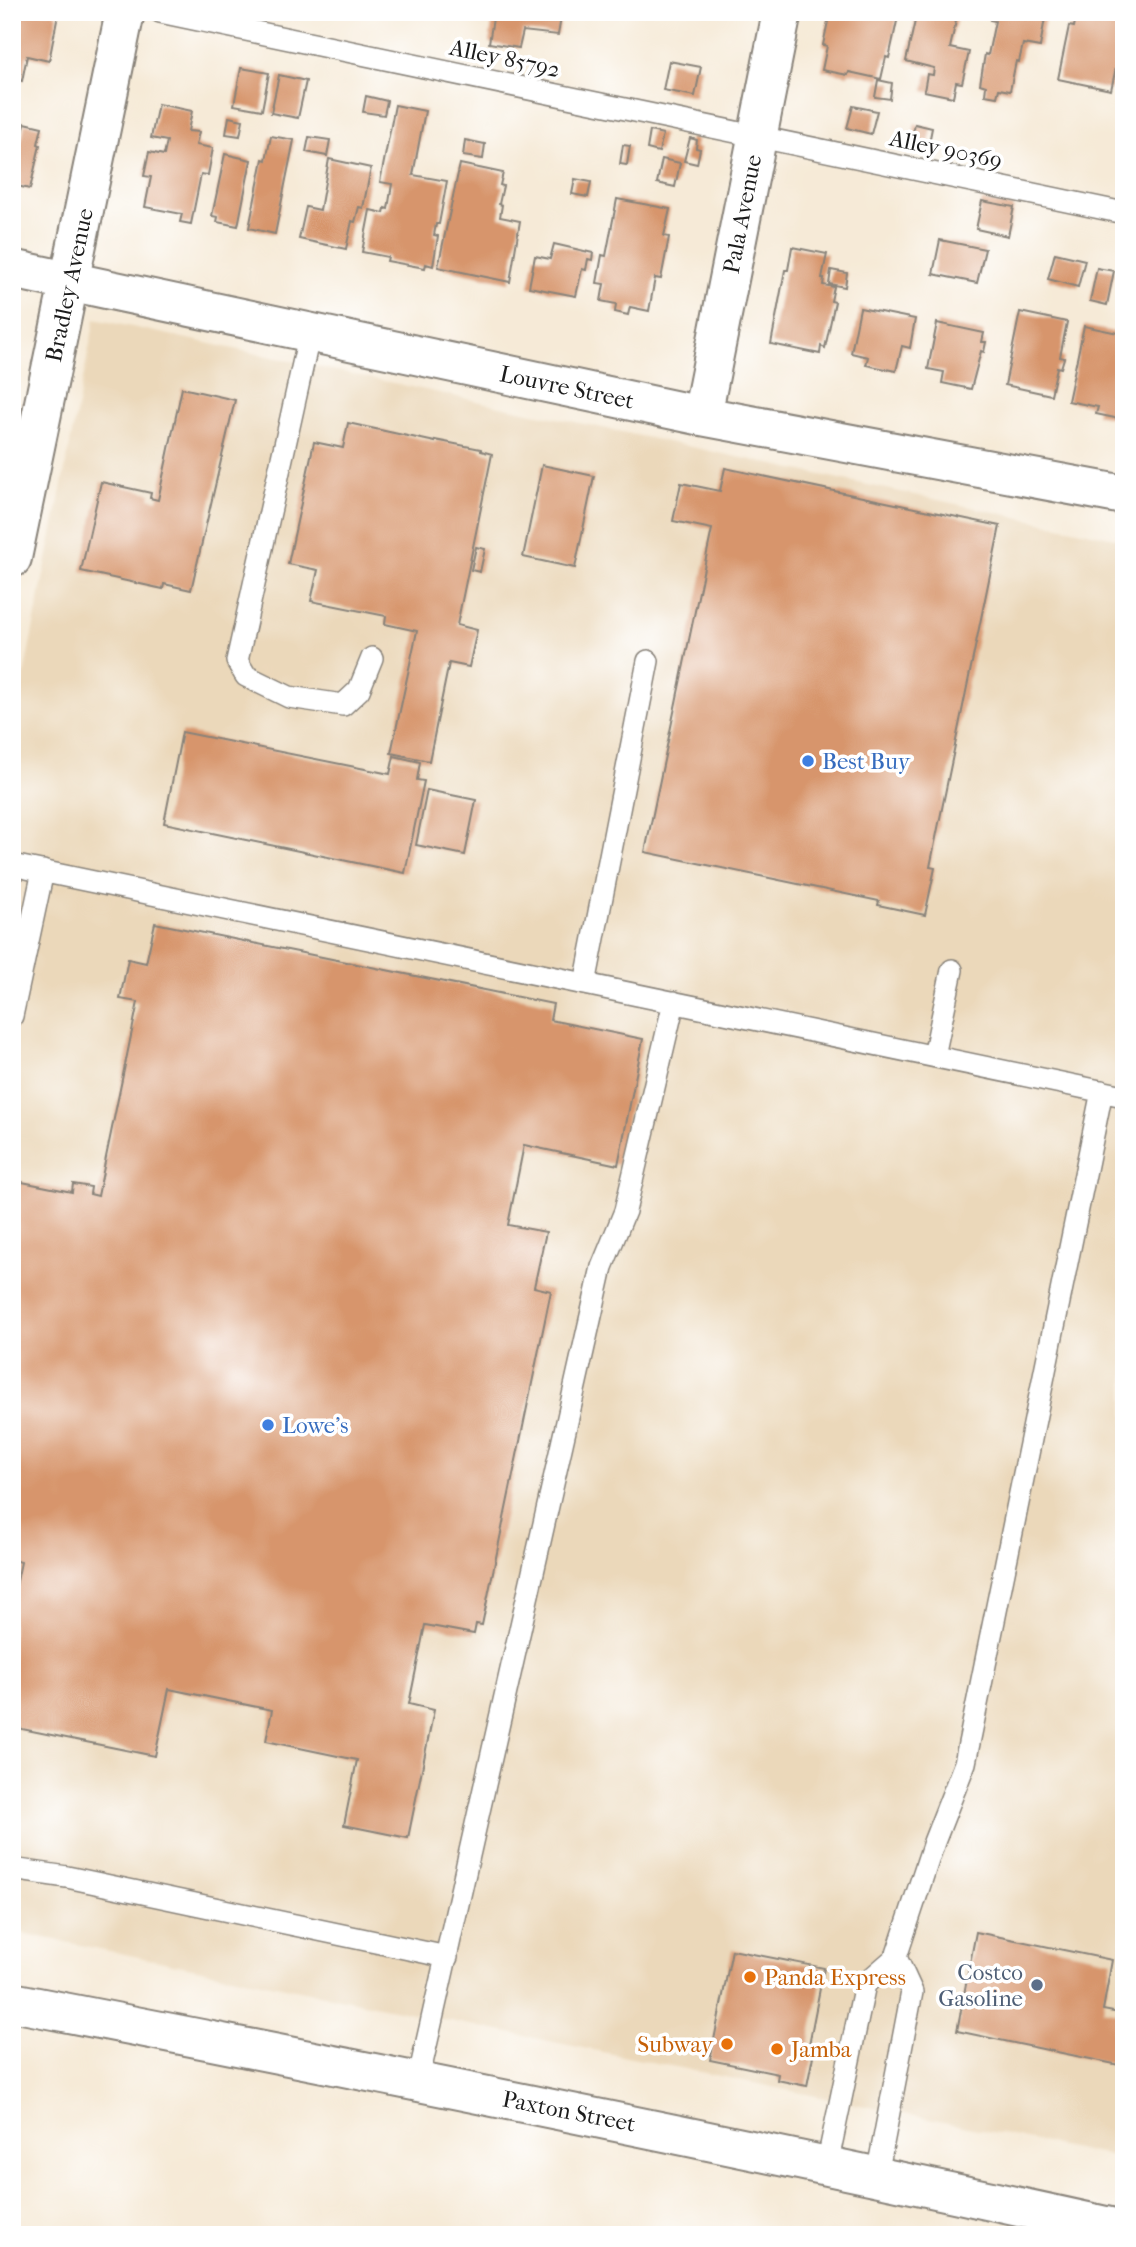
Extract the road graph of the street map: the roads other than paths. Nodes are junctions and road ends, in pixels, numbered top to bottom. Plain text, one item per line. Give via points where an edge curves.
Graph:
1 (125, 12) edge
2 (160, 12) edge
3 (782, 12) edge
4 (758, 137) junction
5 (1124, 213) edge
6 (12, 269) edge
7 (70, 280) junction
8 (310, 332) junction
9 (702, 416) junction
10 (1124, 495) edge
11 (12, 558) edge
12 (372, 658) dead end
13 (648, 661) dead end
14 (12, 865) edge
15 (43, 871) junction
16 (951, 970) dead end
17 (585, 984) junction
18 (674, 1002) junction
19 (12, 1016) edge
20 (934, 1056) junction
21 (1102, 1091) junction
22 (1124, 1096) edge
23 (12, 1869) edge
24 (447, 1957) junction
25 (896, 1957) junction
26 (12, 2002) edge
27 (418, 2081) junction
28 (827, 2165) junction
29 (877, 2175) junction
30 (1124, 2230) edge

1 - 7 street, Bradley Avenue
2 - 4 lane, Alley 85792
3 - 4 street, Pala Avenue
4 - 5 lane, Alley 90369
4 - 9 street, Pala Avenue
6 - 7 street, Louvre Street
7 - 8 street, Louvre Street
7 - 11 street, Bradley Avenue
8 - 9 street, Louvre Street
8 - 12 lane via 237,661 246,676 289,697 343,705 359,690
9 - 10 street, Louvre Street
13 - 17 lane
14 - 15 lane
15 - 17 lane
15 - 19 lane
16 - 20 lane
17 - 18 lane
18 - 20 lane
18 - 24 lane via 625,1211 602,1267
20 - 21 lane
21 - 22 lane
21 - 25 lane via 965,1763
23 - 24 lane
24 - 27 lane
25 - 28 lane via 864,1984
25 - 29 lane via 912,1992
26 - 27 street, Paxton Street
27 - 28 street, Paxton Street
28 - 29 street, Paxton Street
29 - 30 street, Paxton Street

